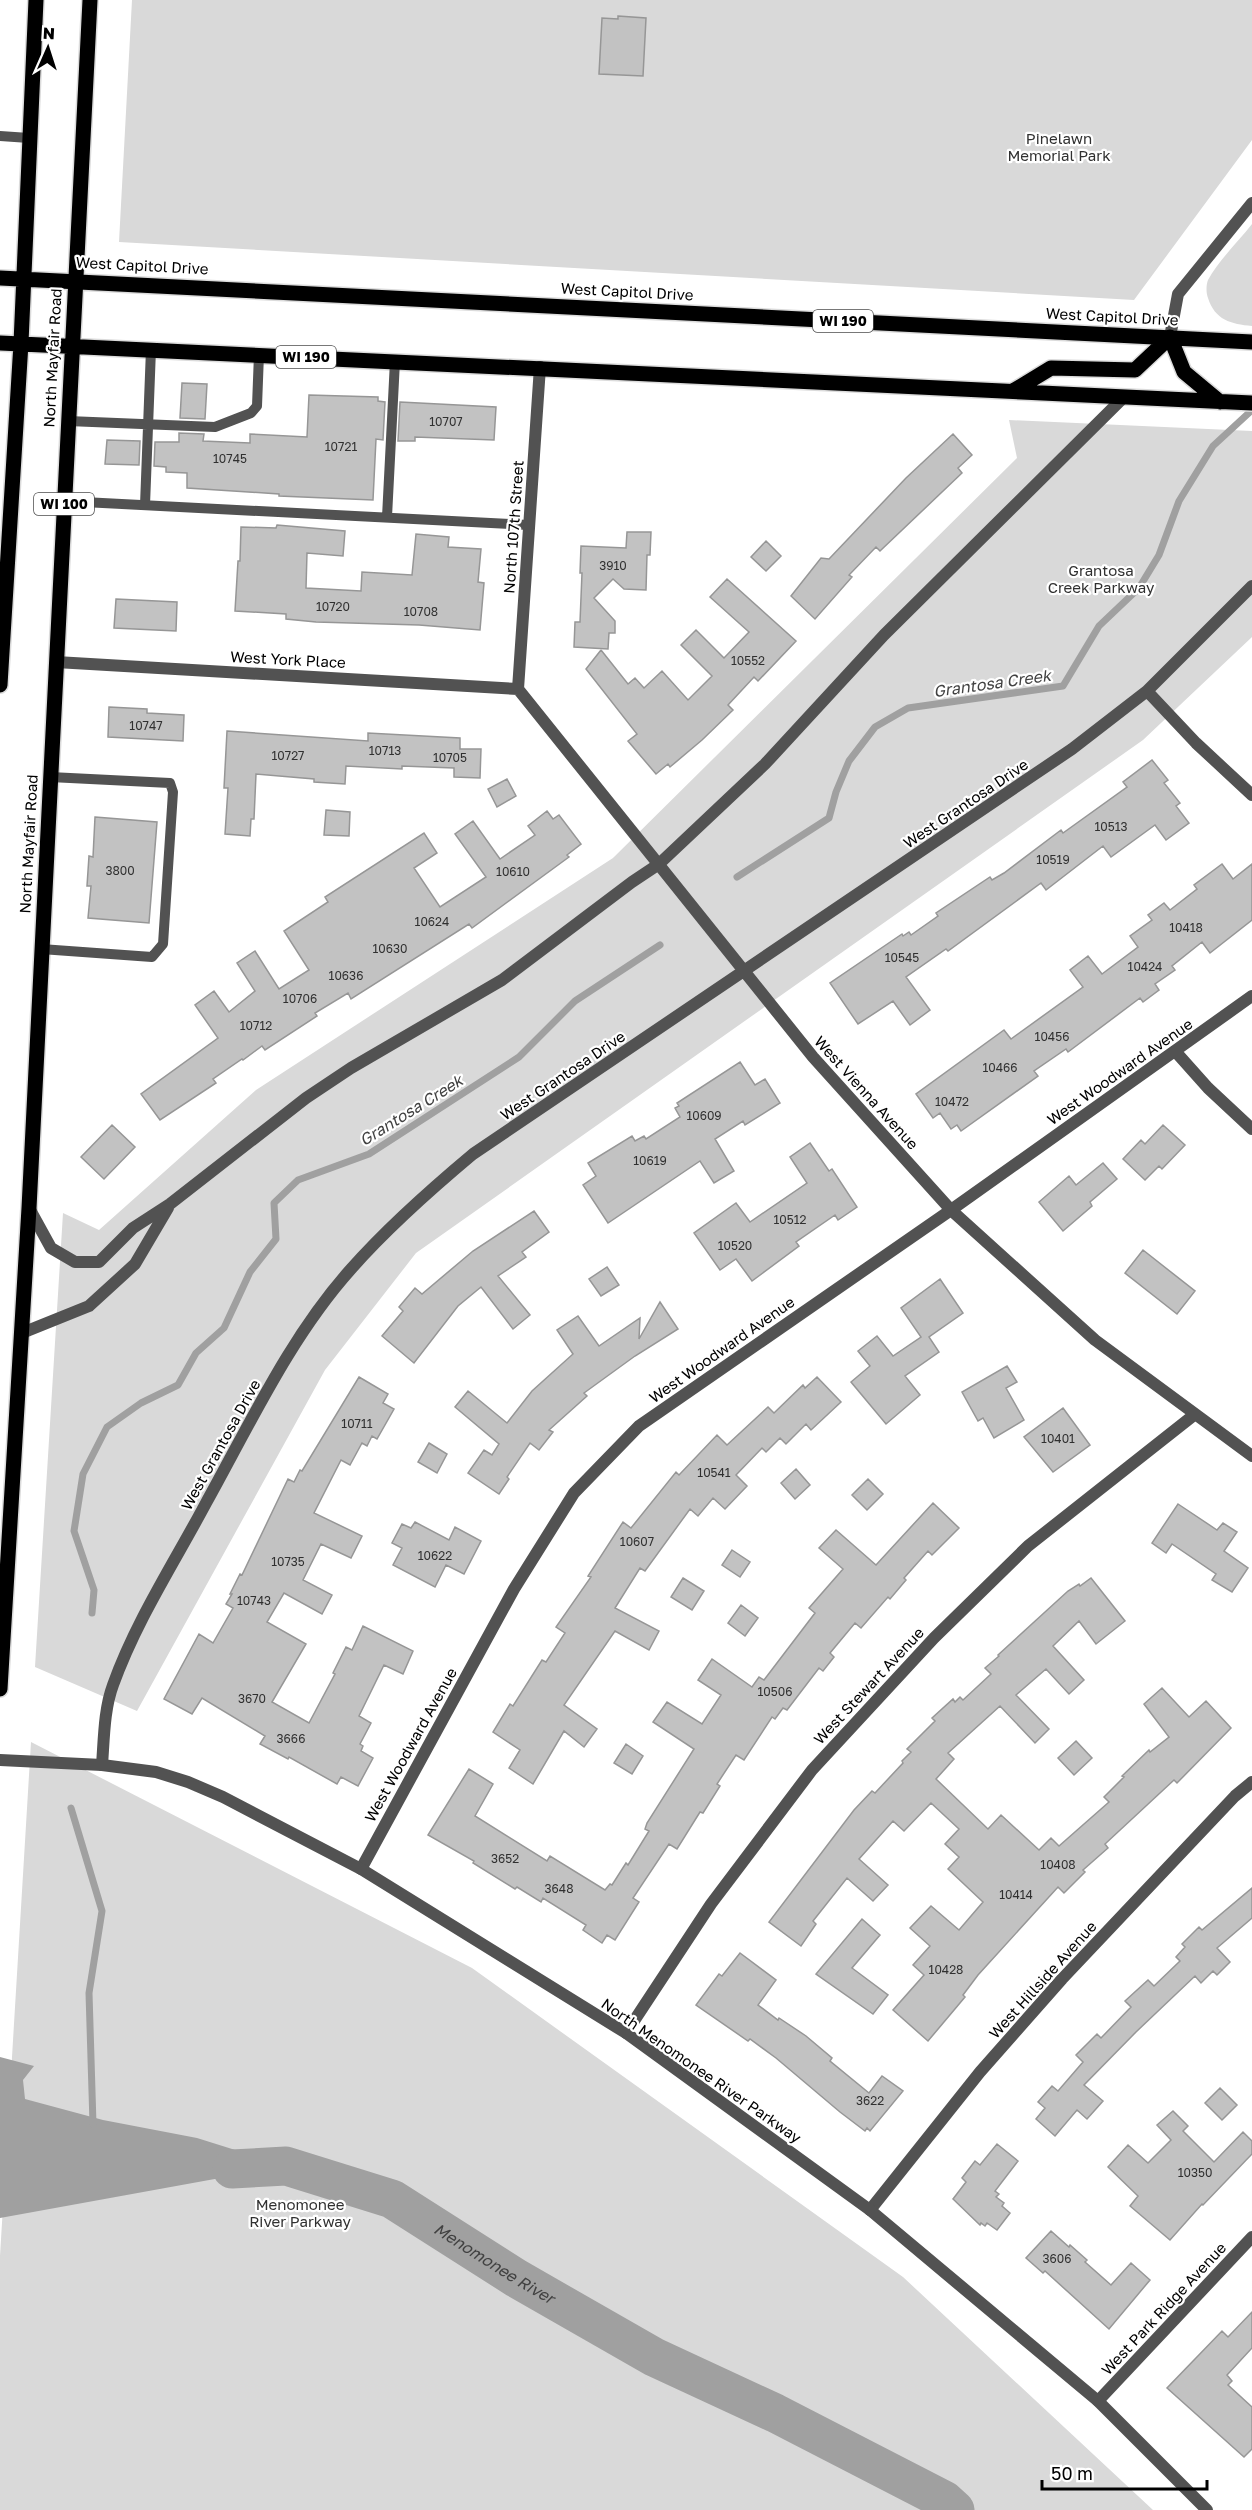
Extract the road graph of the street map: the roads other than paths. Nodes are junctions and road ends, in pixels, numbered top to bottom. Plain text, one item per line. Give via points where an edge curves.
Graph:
1 (36, 0) edge
2 (90, 0) edge
3 (0, 136) edge
4 (29, 138) junction
5 (1252, 203) edge
6 (0, 278) edge
7 (22, 278) junction
8 (75, 280) junction
9 (1170, 337) junction
10 (1252, 342) edge
11 (0, 343) edge
12 (21, 343) junction
13 (71, 346) junction
14 (151, 349) junction
15 (259, 354) junction
16 (395, 361) junction
17 (540, 367) junction
18 (1013, 391) junction
19 (1124, 398) junction
20 (1220, 402) junction
21 (1252, 403) edge
22 (68, 422) junction
23 (148, 425) junction
24 (64, 501) junction
25 (145, 505) junction
26 (387, 517) junction
27 (529, 525) junction
28 (1252, 586) edge
29 (56, 662) junction
30 (0, 685) edge
31 (518, 689) junction
32 (1146, 691) junction
33 (50, 777) junction
34 (1252, 795) edge
35 (659, 864) junction
36 (41, 949) junction
37 (746, 971) junction
38 (1252, 996) edge
39 (1175, 1051) junction
40 (1252, 1129) edge
41 (170, 1204) junction
42 (29, 1208) junction
43 (951, 1210) junction
44 (22, 1333) junction
45 (1194, 1415) junction
46 (1252, 1456) edge
47 (0, 1689) edge
48 (0, 1761) edge
49 (102, 1765) junction
50 (1252, 1782) edge
51 (361, 1869) junction
52 (626, 2033) junction
53 (870, 2211) junction
54 (1252, 2237) edge
55 (1098, 2401) junction
56 (1207, 2510) edge

1 - 4 main road, WI 100
2 - 8 main road, North Mayfair Road / WI 100
3 - 4 lane
4 - 7 main road, WI 100
5 - 9 street via 1178,294
6 - 7 main road, West Capitol Drive / WI 190
7 - 8 main road, West Capitol Drive / WI 190
7 - 12 main road, WI 100
8 - 9 main road, West Capitol Drive / WI 190
8 - 13 main road, North Mayfair Road / WI 100
9 - 10 main road, West Capitol Drive / WI 190
9 - 18 main road via 1135,370 1051,368
9 - 20 main road via 1184,372
11 - 12 main road, WI 190
12 - 13 main road, WI 190
12 - 30 main road, WI 100
13 - 14 main road, WI 190
13 - 22 main road, North Mayfair Road / WI 100
14 - 15 main road, WI 190
14 - 23 lane
15 - 16 main road, WI 190
15 - 23 lane via 257,406 251,413 215,427
16 - 17 main road, WI 190
16 - 26 lane
17 - 18 main road, WI 190
17 - 27 street, North 107th Street
18 - 19 main road, WI 190
19 - 20 main road, WI 190
19 - 35 street via 884,635 765,764
20 - 21 main road, WI 190
22 - 23 lane
22 - 24 main road, North Mayfair Road / WI 100
23 - 25 lane
24 - 25 lane
24 - 29 main road, North Mayfair Road / WI 100
25 - 26 lane
26 - 27 lane
27 - 31 street, North 107th Street
28 - 32 street, West Grantosa Drive
29 - 31 street, West York Place
29 - 33 main road, North Mayfair Road / WI 100
31 - 35 street, West Vienna Avenue
32 - 34 street
32 - 37 street, West Grantosa Drive via 1072,749
33 - 36 main road, North Mayfair Road / WI 100
33 - 36 lane via 170,783 173,792 163,944 152,957
35 - 37 street, West Vienna Avenue
35 - 41 street via 502,980 306,1098
36 - 42 main road, North Mayfair Road / WI 100
37 - 43 street, West Vienna Avenue via 813,1057
37 - 49 street, West Grantosa Drive via 473,1154 406,1211 350,1270 308,1326 263,1400 133,1637 112,1687
38 - 39 street, West Woodward Avenue
39 - 40 street
39 - 43 street, West Woodward Avenue
41 - 42 street via 134,1228 99,1262 75,1262 51,1248
41 - 44 street via 135,1264 89,1306
42 - 44 main road, North Mayfair Road / WI 100
43 - 45 street, West Vienna Avenue via 1095,1340
43 - 51 street, West Woodward Avenue via 639,1426 574,1493 514,1589
44 - 47 main road, North Mayfair Road / WI 100
45 - 46 street, West Vienna Avenue
45 - 52 street, West Stewart Avenue via 1028,1546 934,1638 820,1761 711,1904
48 - 49 street, North Menomonee River Parkway
49 - 51 street, North Menomonee River Parkway via 156,1772 188,1782 266,1817
50 - 53 street, West Hillside Avenue via 1062,1979 980,2072
51 - 52 street, North Menomonee River Parkway
52 - 53 street, North Menomonee River Parkway
53 - 55 street, North Menomonee River Parkway
54 - 55 street, West Park Ridge Avenue
55 - 56 street, North Menomonee River Parkway

